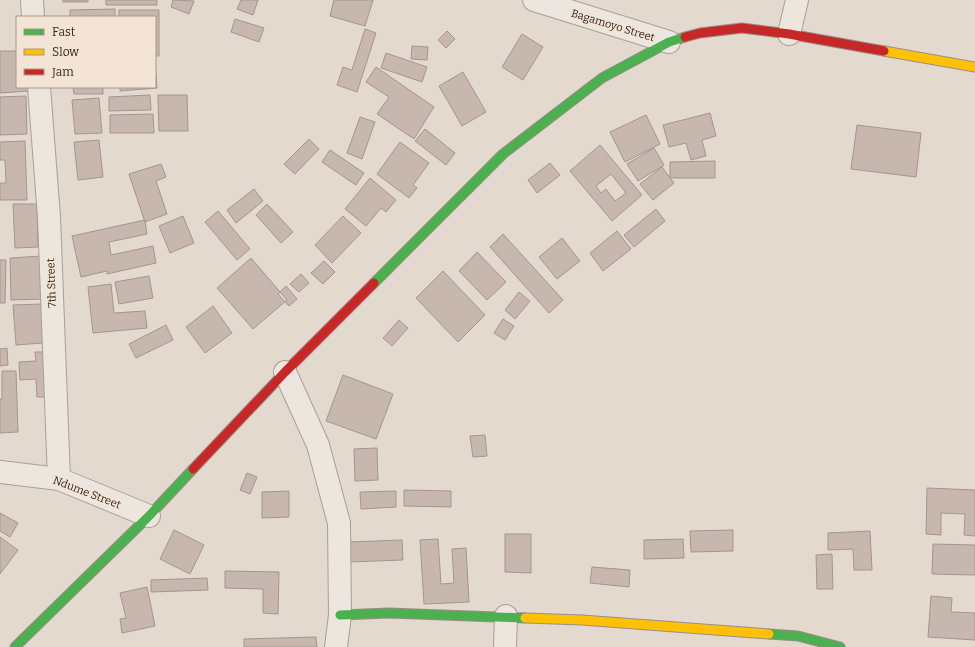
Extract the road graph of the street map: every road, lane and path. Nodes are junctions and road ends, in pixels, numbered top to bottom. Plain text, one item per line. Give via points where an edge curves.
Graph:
1 (32, 0) edge
2 (534, 0) edge
3 (797, 0) edge
4 (33, 16) edge
5 (789, 34) junction
6 (669, 42) junction
7 (975, 67) edge
8 (39, 88) edge
9 (285, 372) junction
10 (0, 472) edge
11 (58, 479) junction
12 (149, 516) junction
13 (340, 615) junction
14 (506, 616) junction
15 (15, 647) edge
16 (336, 647) edge
17 (505, 647) edge
18 (840, 647) edge

1 - 4 street
2 - 6 street, Bagamoyo Street
3 - 5 street
5 - 6 main road via 742,28 700,33
5 - 7 main road
6 - 9 main road via 602,78 503,154
8 - 11 street, 7th Street via 49,217
9 - 12 main road
9 - 13 street via 318,445 339,523
10 - 11 street, Ndume Street
11 - 12 street, Ndume Street
12 - 15 main road
13 - 14 main road via 389,613
13 - 16 street
14 - 17 street
14 - 18 main road via 798,636

